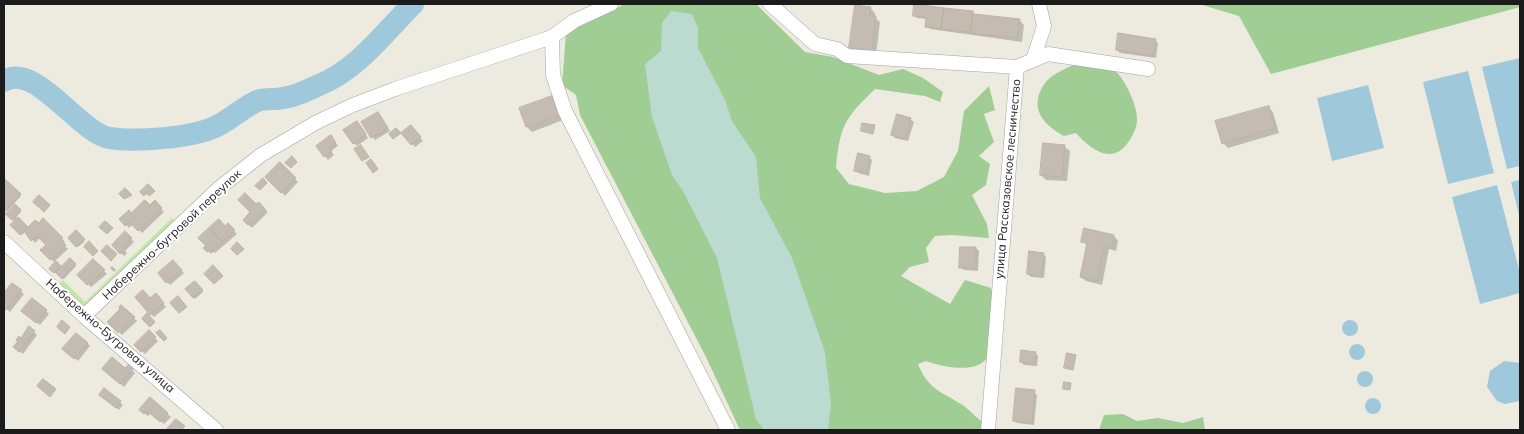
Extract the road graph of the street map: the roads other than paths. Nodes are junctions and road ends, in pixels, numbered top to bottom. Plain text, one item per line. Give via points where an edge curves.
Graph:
1 (611, 4) edge
2 (770, 4) edge
3 (1038, 4) edge
4 (552, 38) junction
5 (1033, 60) junction
6 (1017, 67) junction
7 (1148, 69) dead end
8 (4, 242) edge
9 (84, 316) junction
10 (216, 430) edge
11 (728, 430) edge
12 (988, 430) edge

1 - 4 street, Набережно-бугровой переулок via 574,21
2 - 6 street, улица Рассказовское лесничество via 815,44 837,49 847,56
3 - 5 street via 1044,26
4 - 9 street, Набережно-бугровой переулок via 353,105 261,155 218,189
4 - 11 street via 553,75 564,111
5 - 6 street
5 - 7 street via 1048,54
6 - 12 street, улица Рассказовское лесничество
8 - 9 street, Набережно-Бугровая улица
9 - 10 street, Набережно-Бугровая улица

